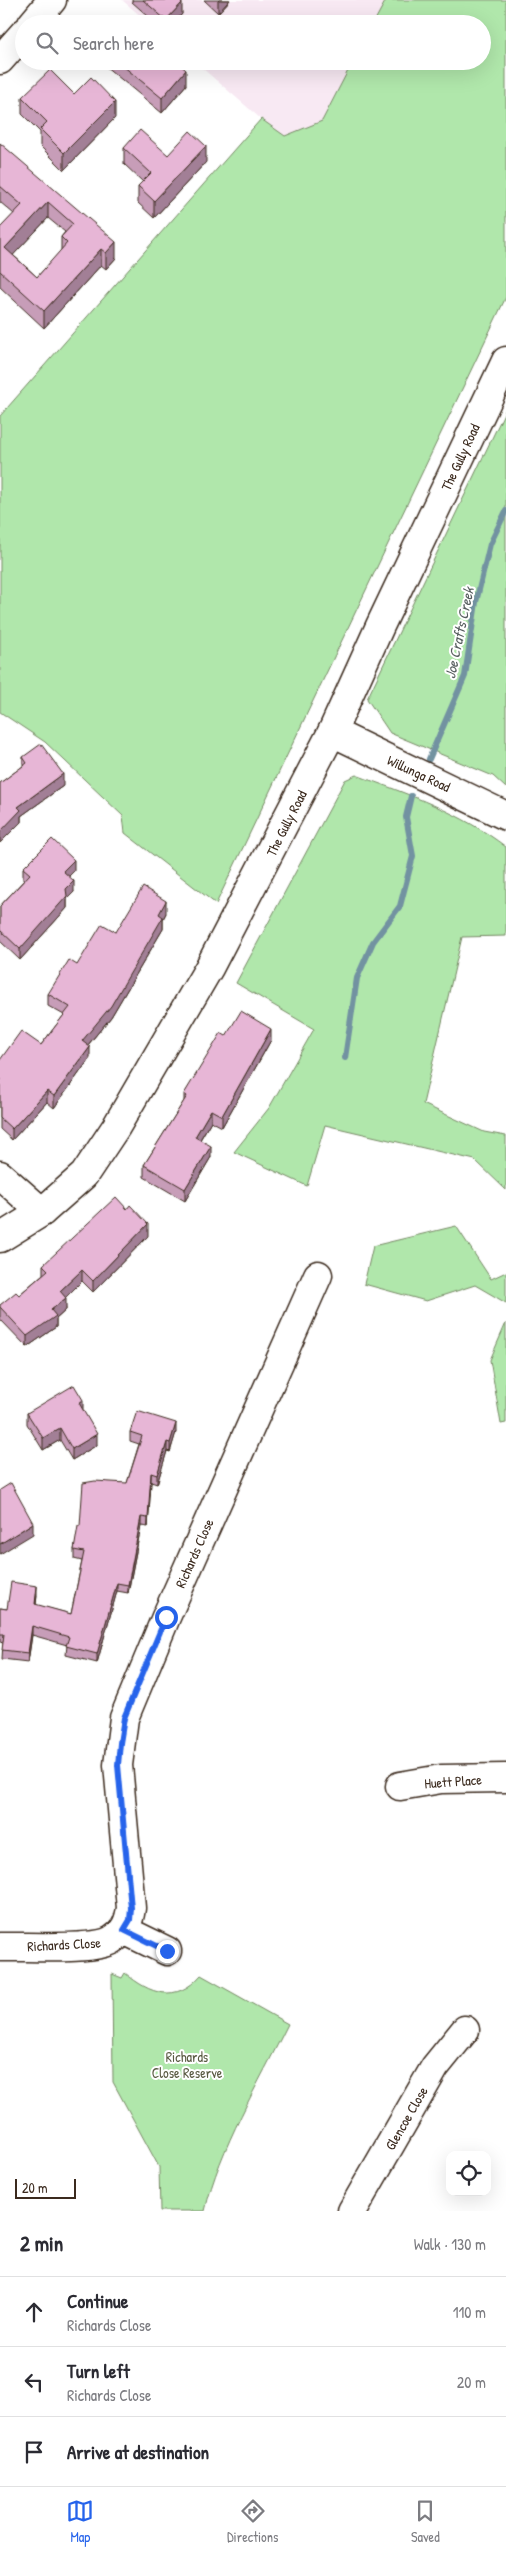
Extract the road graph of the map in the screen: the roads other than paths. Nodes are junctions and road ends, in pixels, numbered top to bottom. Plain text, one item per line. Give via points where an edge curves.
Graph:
1 (52, 0) edge
2 (40, 15) edge
3 (15, 43) edge
4 (0, 60) edge
5 (506, 361) edge
6 (332, 732) junction
7 (506, 816) edge
8 (0, 1175) edge
9 (42, 1212) junction
10 (0, 1238) edge
11 (318, 1275) dead end
12 (506, 1778) edge
13 (400, 1786) dead end
14 (124, 1930) junction
15 (0, 1947) edge
16 (167, 1951) dead end
17 (465, 2030) dead end
18 (352, 2211) edge

1 - 2 street
3 - 4 street
5 - 6 street, The Gully Road
6 - 7 street, Willunga Road
6 - 9 street, The Gully Road via 231,928 116,1127 84,1175
8 - 9 street
9 - 10 street, The Gully Road
11 - 14 street, Richards Close via 124,1718 118,1765 131,1908 130,1920
12 - 13 street, Huett Place via 440,1779
14 - 15 street, Richards Close via 111,1941 90,1946
14 - 16 street
17 - 18 street, Glencoe Close via 435,2067

